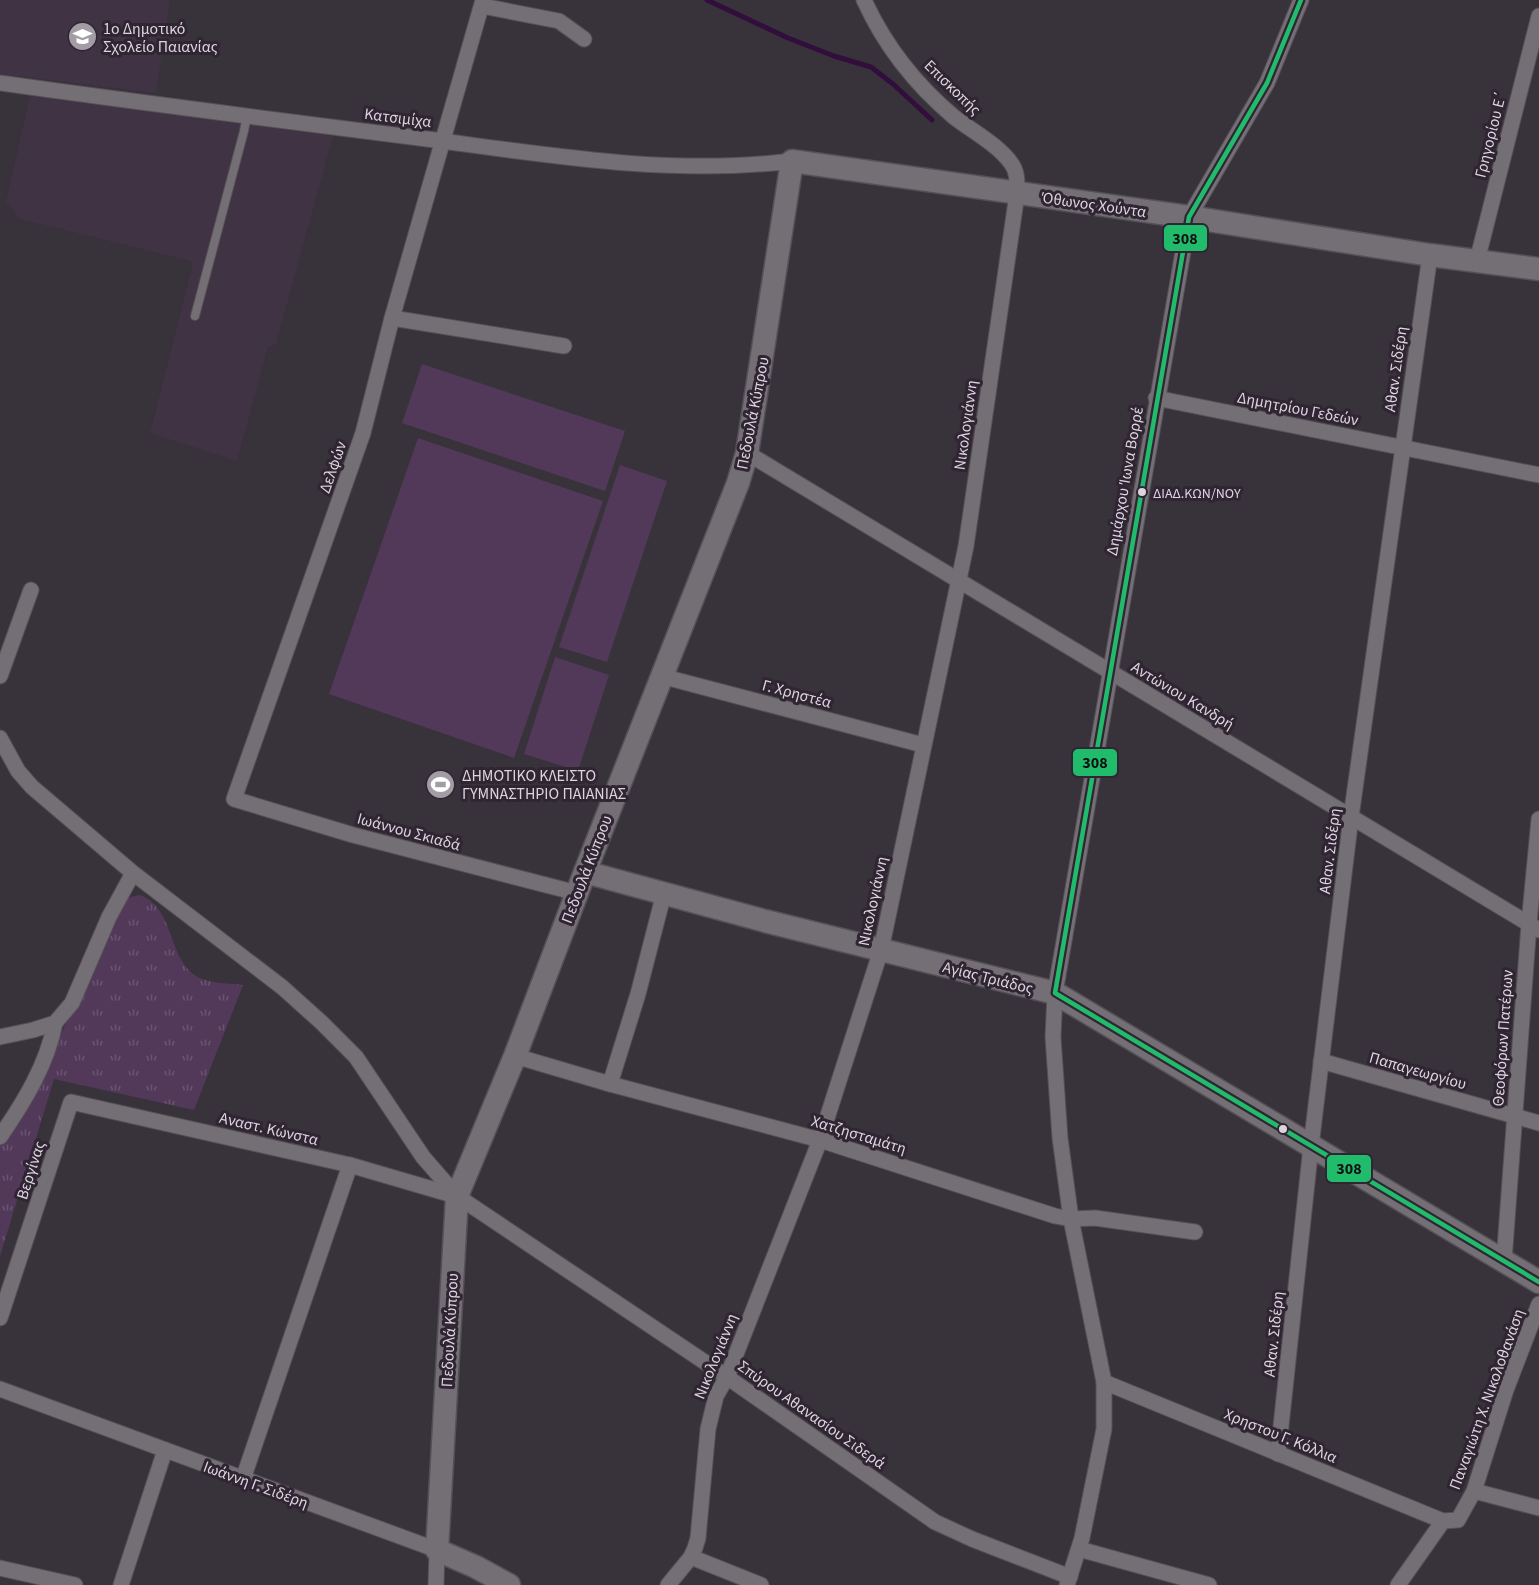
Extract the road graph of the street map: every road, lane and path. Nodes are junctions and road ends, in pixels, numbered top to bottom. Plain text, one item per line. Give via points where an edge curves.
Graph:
1 (864, 0) edge
2 (1301, 0) edge
3 (482, 3) edge
4 (1539, 16) edge
5 (584, 39) dead end
6 (0, 83) edge
7 (247, 115) junction
8 (442, 141) junction
9 (792, 161) junction
10 (1017, 194) junction
11 (1189, 217) junction
12 (1430, 255) junction
13 (1477, 261) junction
14 (1539, 269) edge
15 (195, 316) dead end
16 (392, 318) junction
17 (564, 346) dead end
18 (1156, 398) junction
19 (1402, 447) junction
20 (747, 453) junction
21 (1539, 475) edge
22 (959, 580) junction
23 (31, 590) dead end
24 (1109, 671) junction
25 (0, 676) edge
26 (661, 676) junction
27 (0, 738) edge
28 (923, 745) junction
29 (234, 799) joint
30 (1351, 817) junction
31 (1539, 819) edge
32 (133, 873) junction
33 (581, 883) junction
34 (664, 894) junction
35 (1534, 927) edge
36 (881, 950) junction
37 (1055, 993) junction
38 (55, 1023) junction
39 (0, 1036) edge
40 (515, 1056) junction
41 (1321, 1061) junction
42 (610, 1084) junction
43 (71, 1102) joint
44 (1514, 1116) junction
45 (1539, 1123) edge
46 (0, 1137) edge
47 (820, 1140) junction
48 (1311, 1146) junction
49 (350, 1165) junction
50 (457, 1196) junction
51 (1071, 1219) junction
52 (1195, 1232) dead end
53 (1504, 1261) junction
54 (1539, 1282) edge
55 (1539, 1304) edge
56 (0, 1318) edge
57 (727, 1377) junction
58 (1104, 1382) junction
59 (0, 1389) edge
60 (165, 1450) junction
61 (1278, 1454) junction
62 (243, 1479) junction
63 (1474, 1491) junction
64 (1539, 1508) edge
65 (1443, 1521) junction
66 (437, 1550) junction
67 (1079, 1550) junction
68 (691, 1557) junction
69 (0, 1568) edge
70 (1069, 1581) edge
71 (75, 1585) edge
72 (121, 1585) edge
73 (436, 1585) edge
74 (509, 1585) edge
75 (668, 1585) edge
76 (761, 1585) edge
77 (1209, 1585) edge
78 (1398, 1585) edge

1 - 10 street, Επισκοπής via 898,58 931,95 1006,157 1017,174
2 - 11 street, Δημάρχου Ίωνα Βορρέ via 1267,84
3 - 5 street via 559,21
3 - 8 street, Δελφών
4 - 13 street, Γρηγορίου Ε΄
6 - 7 street, Κατσιμίχα
7 - 8 street, Κατσιμίχα
7 - 15 lane
8 - 9 street, Κατσιμίχα via 656,166 715,167
8 - 16 street, Δελφών
9 - 10 street, Όθωνος Χούντα
9 - 20 street, Πεδουλά Κύπρου
10 - 11 street, Όθωνος Χούντα
10 - 22 street, Νικολογιάννη
11 - 12 street, Όθωνος Χούντα
11 - 18 street, Δημάρχου Ίωνα Βορρέ
12 - 13 street, Όθωνος Χούντα
12 - 19 street, Αθαν. Σιδέρη
13 - 14 street, Όθωνος Χούντα
16 - 17 street
16 - 29 street, Δελφών via 363,433
18 - 19 street, Δημητρίου Γεδεών
18 - 24 street, Δημάρχου Ίωνα Βορρέ
19 - 21 street, Δημητρίου Γεδεών
19 - 30 street, Αθαν. Σιδέρη
20 - 22 street, Αντώνιου Κανδρή
20 - 26 street, Πεδουλά Κύπρου
22 - 24 street, Αντώνιου Κανδρή
22 - 28 street, Νικολογιάννη
23 - 25 street
24 - 30 street, Αντώνιου Κανδρή
24 - 37 street, Δημάρχου Ίωνα Βορρέ
26 - 28 street, Γ. Χρηστέα
26 - 33 street, Πεδουλά Κύπρου
27 - 32 street via 32,787
28 - 36 street, Νικολογιάννη
29 - 33 street, Ιωάννου Σκιαδά via 353,835
30 - 35 street, Αντώνιου Κανδρή
30 - 41 street, Αθαν. Σιδέρη
31 - 35 street, Θεοφόρων Πατέρων
32 - 38 street via 109,917 72,1003
32 - 50 street via 282,987 321,1022 356,1057 423,1157
33 - 34 street, Αγίας Τριάδος
33 - 40 street, Πεδουλά Κύπρου
34 - 36 street, Αγίας Τριάδος
34 - 42 street
35 - 44 street, Θεοφόρων Πατέρων
36 - 37 street, Αγίας Τριάδος
36 - 47 street, Νικολογιάννη
37 - 48 street, Αγίας Τριάδος
37 - 51 street, Δημάρχου Ίωνα Βορρέ via 1053,1037 1058,1115
38 - 39 street
38 - 46 street via 35,1082
40 - 42 street, Χατζησταμάτη
40 - 50 street, Πεδουλά Κύπρου
41 - 44 street, Παπαγεωργίου
41 - 48 street, Αθαν. Σιδέρη
42 - 47 street, Χατζησταμάτη
43 - 49 street, Αναστ. Κώνστα
43 - 56 street, Βεργίνας
44 - 45 street, Παπαγεωργίου
44 - 53 street, Θεοφόρων Πατέρων
47 - 51 street, Χατζησταμάτη
47 - 57 street, Νικολογιάννη
48 - 53 street, Αγίας Τριάδος
48 - 61 street, Αθαν. Σιδέρη
49 - 50 street, Αναστ. Κώνστα
49 - 62 street
50 - 57 street, Σπύρου Αθανασίου Σιδερά
50 - 66 street, Πεδουλά Κύπρου
51 - 52 street, Χατζησταμάτη via 1095,1218
51 - 58 street, Δημάρχου Ίωνα Βορρέ
53 - 54 street, Αγίας Τριάδος
55 - 63 street, Παναγιώτη Χ. Νικολοθανάση
57 - 68 street, Νικολογιάννη via 716,1396 708,1429 698,1538
57 - 70 street, Σπύρου Αθανασίου Σιδερά via 935,1522
58 - 61 street, Χρηστου Γ. Κόλλια
58 - 67 street, Δημάρχου Ίωνα Βορρέ via 1104,1429
59 - 60 street, Ιωάννη Γ. Σιδέρη
60 - 62 street, Ιωάννη Γ. Σιδέρη
60 - 72 street
61 - 65 street, Χρηστου Γ. Κόλλια
62 - 66 street, Ιωάννη Γ. Σιδέρη
63 - 64 street
63 - 65 street, Παναγιώτη Χ. Νικολοθανάση via 1458,1520
65 - 78 street, Παναγιώτη Χ. Νικολοθανάση
66 - 73 street, Πεδουλά Κύπρου
66 - 74 street, Ιωάννη Γ. Σιδέρη
67 - 70 street, Δημάρχου Ίωνα Βορρέ
67 - 77 street
68 - 75 street, Νικολογιάννη
68 - 76 street
69 - 71 street

